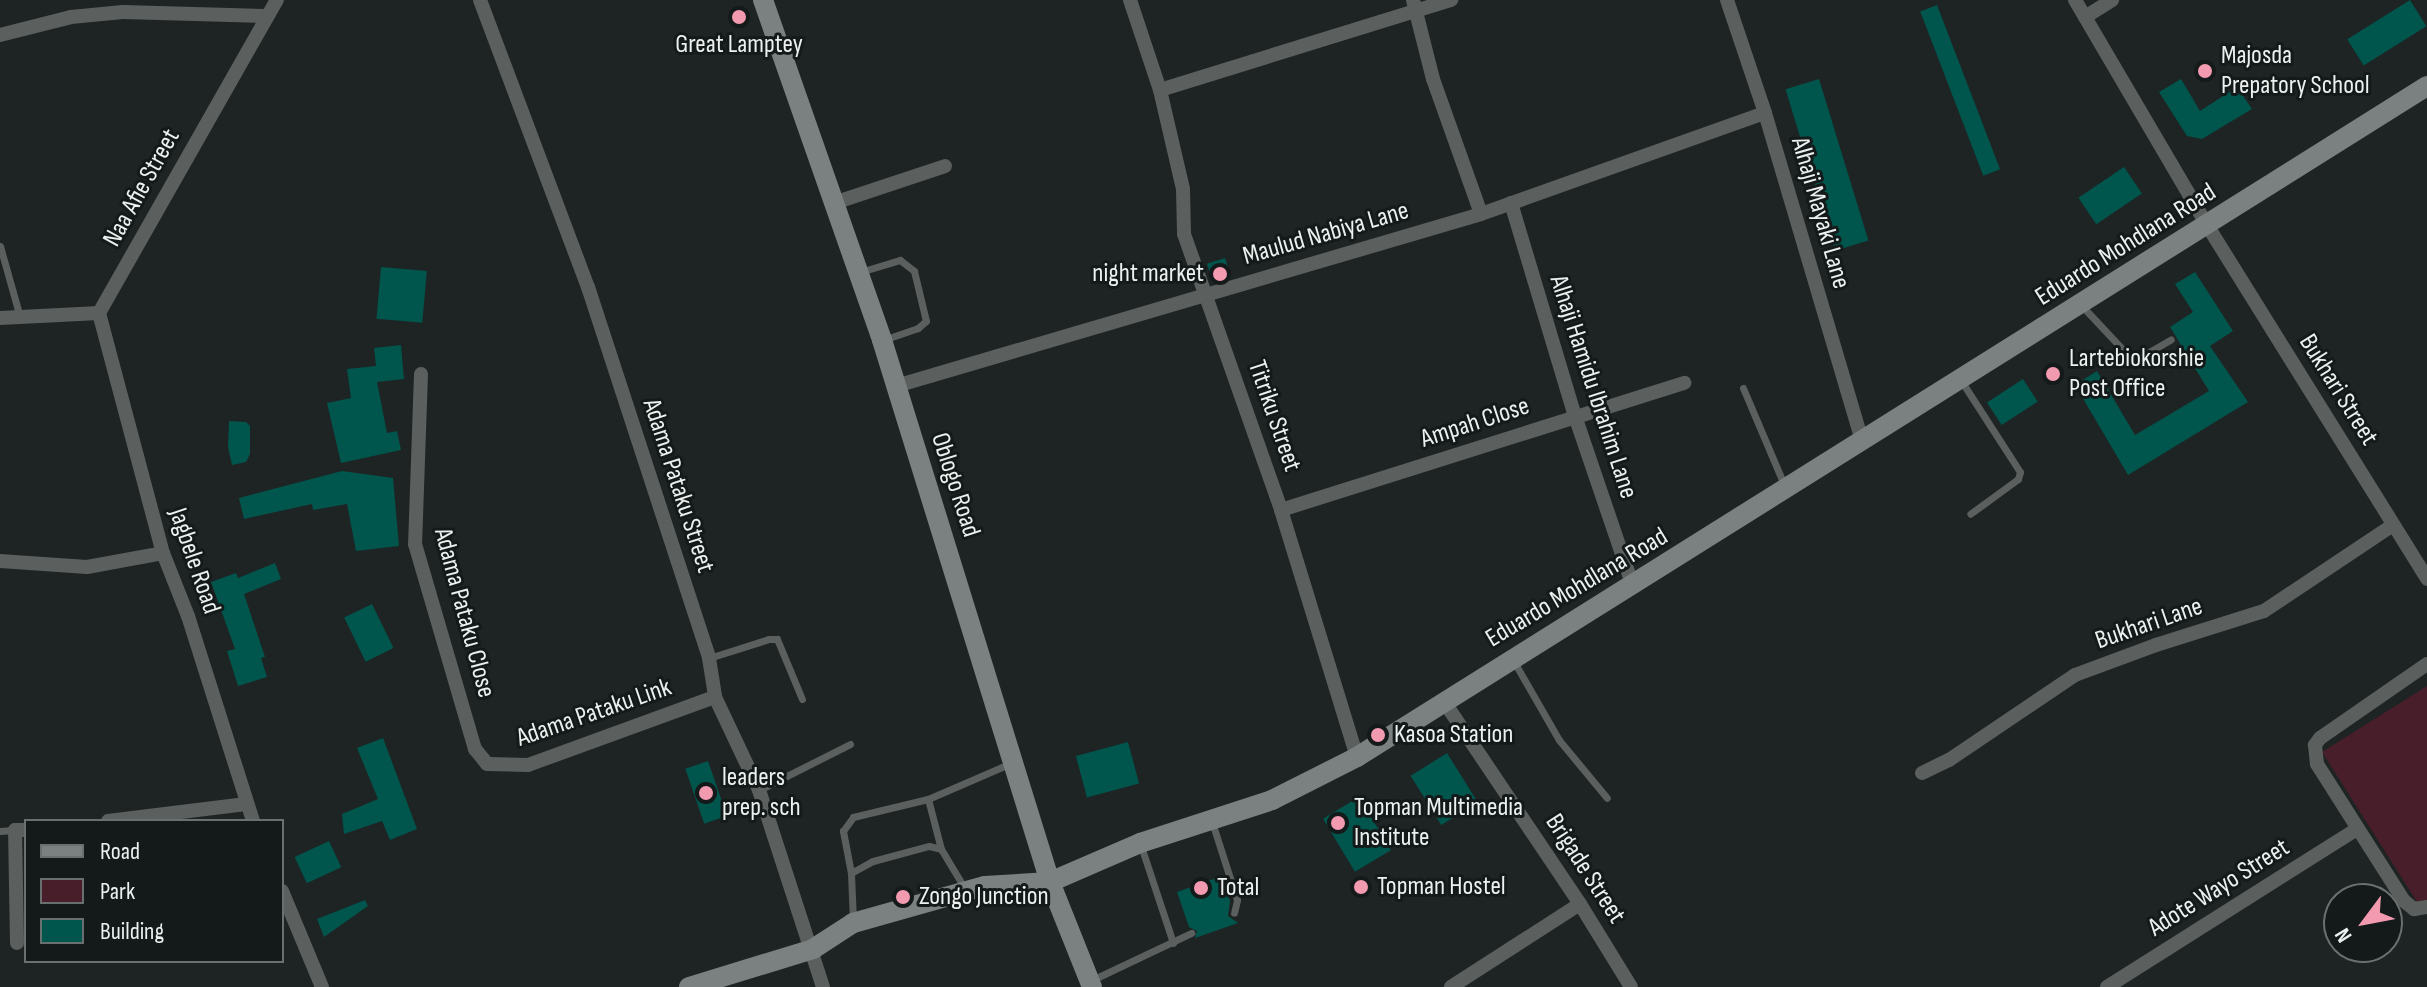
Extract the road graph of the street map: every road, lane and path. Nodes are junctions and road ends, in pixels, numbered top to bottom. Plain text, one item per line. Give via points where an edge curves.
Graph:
1 (277, 0) edge
2 (480, 0) edge
3 (763, 0) edge
4 (1130, 0) edge
5 (1451, 0) edge
6 (1727, 0) edge
7 (2075, 0) edge
8 (2112, 0) edge
9 (120, 6) edge
10 (1414, 6) edge
11 (265, 16) junction
12 (2085, 17) junction
13 (0, 35) edge
14 (2427, 86) edge
15 (1160, 90) junction
16 (1765, 113) junction
17 (945, 166) dead end
18 (834, 203) junction
19 (1511, 203) junction
20 (1481, 214) junction
21 (2207, 225) junction
22 (0, 246) edge
23 (858, 272) junction
24 (1207, 295) junction
25 (2081, 305) junction
26 (99, 313) junction
27 (20, 317) junction
28 (0, 318) edge
29 (2171, 339) dead end
30 (882, 340) junction
31 (421, 374) dead end
32 (1960, 380) junction
33 (1685, 383) dead end
34 (896, 386) junction
35 (1743, 388) dead end
36 (1575, 416) junction
37 (1862, 441) junction
38 (1786, 489) junction
39 (1281, 510) junction
40 (1970, 514) dead end
41 (2393, 525) junction
42 (163, 553) junction
43 (0, 561) edge
44 (2427, 579) edge
45 (1633, 586) junction
46 (709, 658) junction
47 (1512, 658) junction
48 (2427, 664) edge
49 (715, 697) junction
50 (802, 699) dead end
51 (1443, 700) junction
52 (850, 744) dead end
53 (1357, 757) junction
54 (1013, 762) junction
55 (487, 764) joint
56 (1922, 773) dead end
57 (759, 790) junction
58 (1607, 798) dead end
59 (928, 799) junction
60 (246, 804) junction
61 (124, 819) edge
62 (252, 819) edge
63 (1212, 822) junction
64 (2357, 829) junction
65 (14, 830) edge
66 (1140, 843) junction
67 (941, 849) junction
68 (851, 873) junction
69 (1050, 882) junction
70 (967, 892) junction
71 (284, 896) edge
72 (1580, 904) junction
73 (2427, 907) edge
74 (1234, 913) dead end
75 (853, 923) junction
76 (1191, 933) dead end
77 (17, 943) dead end
78 (1173, 943) junction
79 (813, 949) junction
80 (1091, 984) edge
81 (322, 987) edge
82 (689, 987) edge
83 (823, 987) edge
84 (1451, 987) edge
85 (1631, 987) edge
86 (2107, 987) edge

1 - 11 street, Naa Afie Street
2 - 46 street, Adama Pataku Street via 588,287
3 - 18 main road, Oblogo Road
4 - 15 street, Titriku Street
5 - 10 street
6 - 16 street, Alhaji Mayaki Lane
7 - 12 street, Bukhari Street
8 - 12 street
9 - 11 street
9 - 13 street
10 - 15 street
10 - 20 street via 1433,79
11 - 26 street, Naa Afie Street
12 - 21 street, Bukhari Street
14 - 21 main road, Eduardo Mohdlana Road
15 - 24 street, Titriku Street via 1183,189 1184,234
16 - 19 street, Maulud Nabiya Lane
16 - 37 street, Alhaji Mayaki Lane
17 - 18 street
18 - 23 main road, Oblogo Road
19 - 20 street, Maulud Nabiya Lane
19 - 36 street, Alhaji Hamidu Ibrahim Lane
20 - 24 street, Maulud Nabiya Lane
21 - 25 main road, Eduardo Mohdlana Road
21 - 41 street, Bukhari Street
22 - 27 lane
23 - 30 main road, Oblogo Road
23 - 30 lane via 900,260 914,271 926,321
24 - 34 street, Maulud Nabiya Lane
24 - 39 street, Titriku Street
25 - 29 lane via 2129,356 2137,359
25 - 32 main road, Eduardo Mohdlana Road
26 - 27 street
26 - 42 street, Jagbele Road
27 - 28 street
30 - 34 main road, Oblogo Road
31 - 55 street, Adama Pataku Close via 415,544 475,749
32 - 37 main road, Eduardo Mohdlana Road
32 - 40 lane via 2020,472 2018,479
33 - 36 street, Ampah Close
34 - 54 main road, Oblogo Road
35 - 38 lane
36 - 39 street, Ampah Close
36 - 45 street, Alhaji Hamidu Ibrahim Lane
37 - 38 main road, Eduardo Mohdlana Road
38 - 45 main road, Eduardo Mohdlana Road
39 - 53 street, Titriku Street
41 - 44 street, Bukhari Street
41 - 56 street, Bukhari Lane via 2264,611 2075,675
42 - 43 street via 87,567
42 - 60 street, Jagbele Road
45 - 47 main road, Eduardo Mohdlana Road
46 - 49 street, Adama Pataku Street
46 - 50 lane via 777,639
47 - 51 main road, Eduardo Mohdlana Road
47 - 58 lane via 1559,740
48 - 64 street via 2315,745 2317,764
49 - 55 street, Adama Pataku Link via 528,765
49 - 57 street, Adama Pataku Street
51 - 53 main road, Eduardo Mohdlana Road
51 - 72 street, Brigade Street
52 - 57 lane
53 - 63 main road, Eduardo Mohdlana Road via 1272,800
54 - 59 lane
54 - 69 main road, Oblogo Road
57 - 79 street, Adama Pataku Street
59 - 67 lane
59 - 68 lane via 846,823
60 - 61 street
60 - 62 street, Jagbele Road
63 - 66 main road, Eduardo Mohdlana Road
63 - 74 lane via 1237,900
64 - 73 street via 2404,901 2414,909
64 - 86 street, Adote Wayo Street
65 - 77 street
66 - 69 main road, Eduardo Mohdlana Road
66 - 78 lane
67 - 68 lane via 929,846 873,861
67 - 70 lane
68 - 75 lane
69 - 70 main road, Eduardo Mohdlana Road
69 - 80 main road, Oblogo Road
70 - 75 main road, Eduardo Mohdlana Road
71 - 81 street
72 - 84 street
72 - 85 street, Brigade Street
75 - 79 main road, Eduardo Mohdlana Road
76 - 78 lane
78 - 80 lane
79 - 82 main road, Eduardo Mohdlana Road
79 - 83 street, Adama Pataku Street

